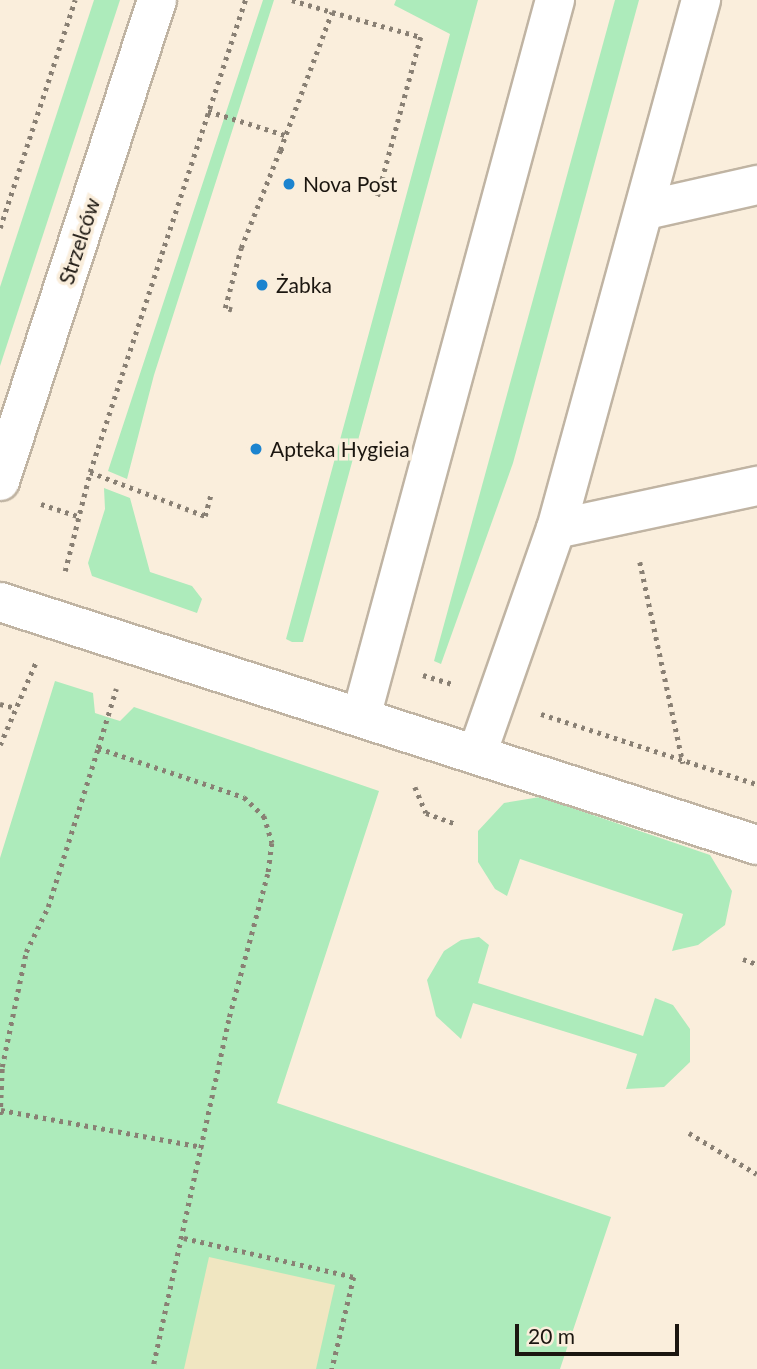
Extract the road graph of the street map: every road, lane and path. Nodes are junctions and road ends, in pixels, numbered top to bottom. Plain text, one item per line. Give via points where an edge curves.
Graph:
1 (75, 0) edge
2 (157, 0) edge
3 (245, 0) edge
4 (292, 0) edge
5 (555, 0) edge
6 (701, 0) edge
7 (332, 12) junction
8 (208, 111) junction
9 (285, 135) junction
10 (757, 185) edge
11 (377, 199) dead end
12 (646, 210) junction
13 (0, 228) edge
14 (232, 310) dead end
15 (90, 472) junction
16 (0, 481) edge
17 (757, 486) edge
18 (211, 492) dead end
19 (35, 502) dead end
20 (78, 516) junction
21 (556, 529) junction
22 (62, 584) dead end
23 (0, 602) edge
24 (652, 621) dead end
25 (40, 653) dead end
26 (418, 673) dead end
27 (120, 677) dead end
28 (456, 686) dead end
29 (0, 704) edge
30 (16, 708) junction
31 (527, 709) dead end
32 (361, 717) junction
33 (0, 745) edge
34 (98, 748) junction
35 (477, 754) junction
36 (683, 763) junction
37 (757, 784) edge
38 (757, 845) edge
39 (743, 959) dead end
40 (757, 964) edge
41 (1, 1113) edge
42 (689, 1133) dead end
43 (203, 1147) junction
44 (757, 1164) edge
45 (756, 1173) edge
46 (184, 1238) junction
47 (153, 1369) edge
48 (332, 1369) edge

1 - 13 path
2 - 16 street, Strzelców
3 - 8 path
4 - 7 path
5 - 32 street
6 - 12 street
7 - 9 path
7 - 11 path via 421,37
8 - 9 path
8 - 15 path
9 - 14 path via 277,166 241,248 225,309
10 - 12 street
12 - 21 street
15 - 18 path via 205,516
15 - 20 path
17 - 21 street
19 - 20 path
20 - 22 path
21 - 35 street
23 - 32 street
24 - 36 path
25 - 30 path
26 - 28 path
27 - 34 path
29 - 30 path
30 - 33 path
31 - 36 path
32 - 35 street
34 - 41 path via 48,907 26,952 2,1067
34 - 43 path via 244,796 264,816 272,843
35 - 38 street
36 - 37 path
39 - 40 path
41 - 43 path
42 - 45 path
43 - 46 path
44 - 45 path
46 - 47 path
46 - 48 path via 354,1277

